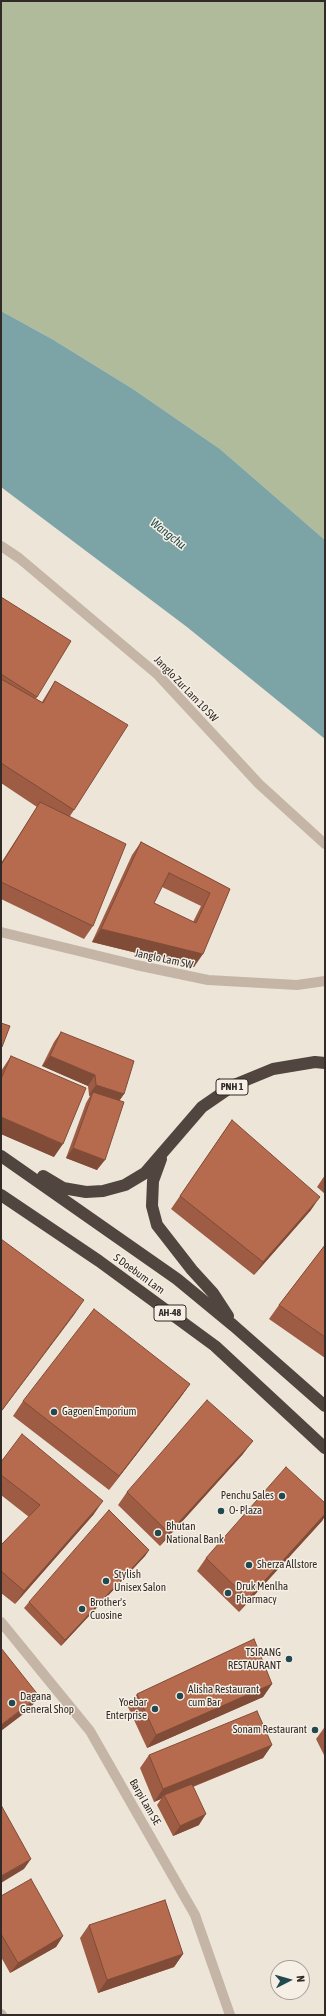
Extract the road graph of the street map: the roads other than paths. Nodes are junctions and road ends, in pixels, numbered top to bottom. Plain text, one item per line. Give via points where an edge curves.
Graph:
1 (1, 546) edge
2 (325, 844) edge
3 (1, 932) edge
4 (325, 981) edge
5 (325, 1063) edge
6 (162, 1154) junction
7 (1, 1155) edge
8 (1, 1195) edge
9 (234, 1326) junction
10 (325, 1406) edge
11 (325, 1448) edge
12 (1, 1622) edge
13 (230, 2015) edge

1 - 2 street, Janglo Zur Lam 10 SW via 19,558 158,674 259,784
3 - 4 street, Janglo Lam SW via 208,980 297,985
5 - 6 highway, PNH 1 via 315,1062 273,1069 234,1085 202,1107
6 - 7 highway via 145,1173 124,1185 103,1191 86,1192 63,1188
6 - 9 highway via 153,1181 152,1206 157,1225 213,1293
7 - 9 highway, S Doebum Lam / AH-48 via 177,1279
8 - 11 highway, S Doebum Lam / AH-48 via 99,1261 216,1346
9 - 10 highway, S Doebum Lam / AH-48
12 - 13 street, Barpi Lam SE via 90,1730 195,1914

